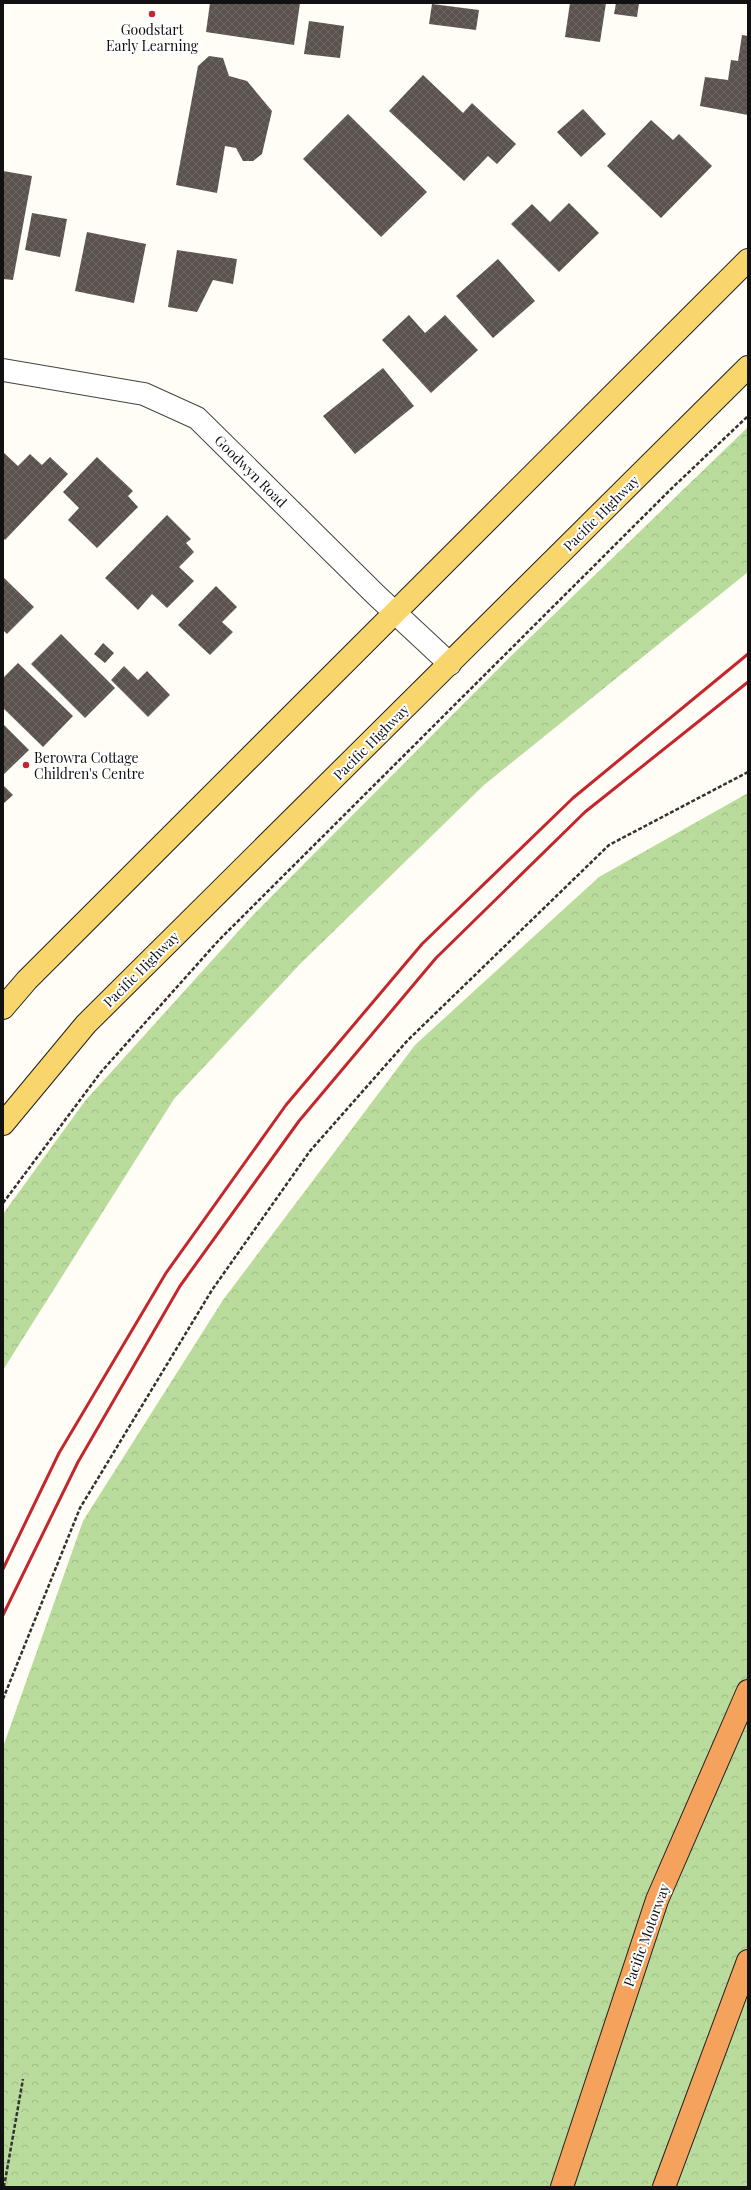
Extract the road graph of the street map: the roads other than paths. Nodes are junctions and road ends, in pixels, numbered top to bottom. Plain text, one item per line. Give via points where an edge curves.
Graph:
1 (748, 260) edge
2 (748, 366) edge
3 (3, 370) edge
4 (396, 613) junction
5 (450, 664) junction
6 (3, 1008) edge
7 (3, 1124) edge
8 (748, 1691) edge
9 (748, 1961) edge
10 (562, 2187) edge
11 (664, 2187) edge

1 - 4 main road
2 - 5 main road, Pacific Highway
3 - 4 street, Goodwyn Road via 144,394 197,418
4 - 5 street, Goodwyn Road
4 - 6 main road via 27,980
5 - 7 main road, Pacific Highway via 86,1024
8 - 10 highway, Pacific Motorway via 657,1900
9 - 11 highway

